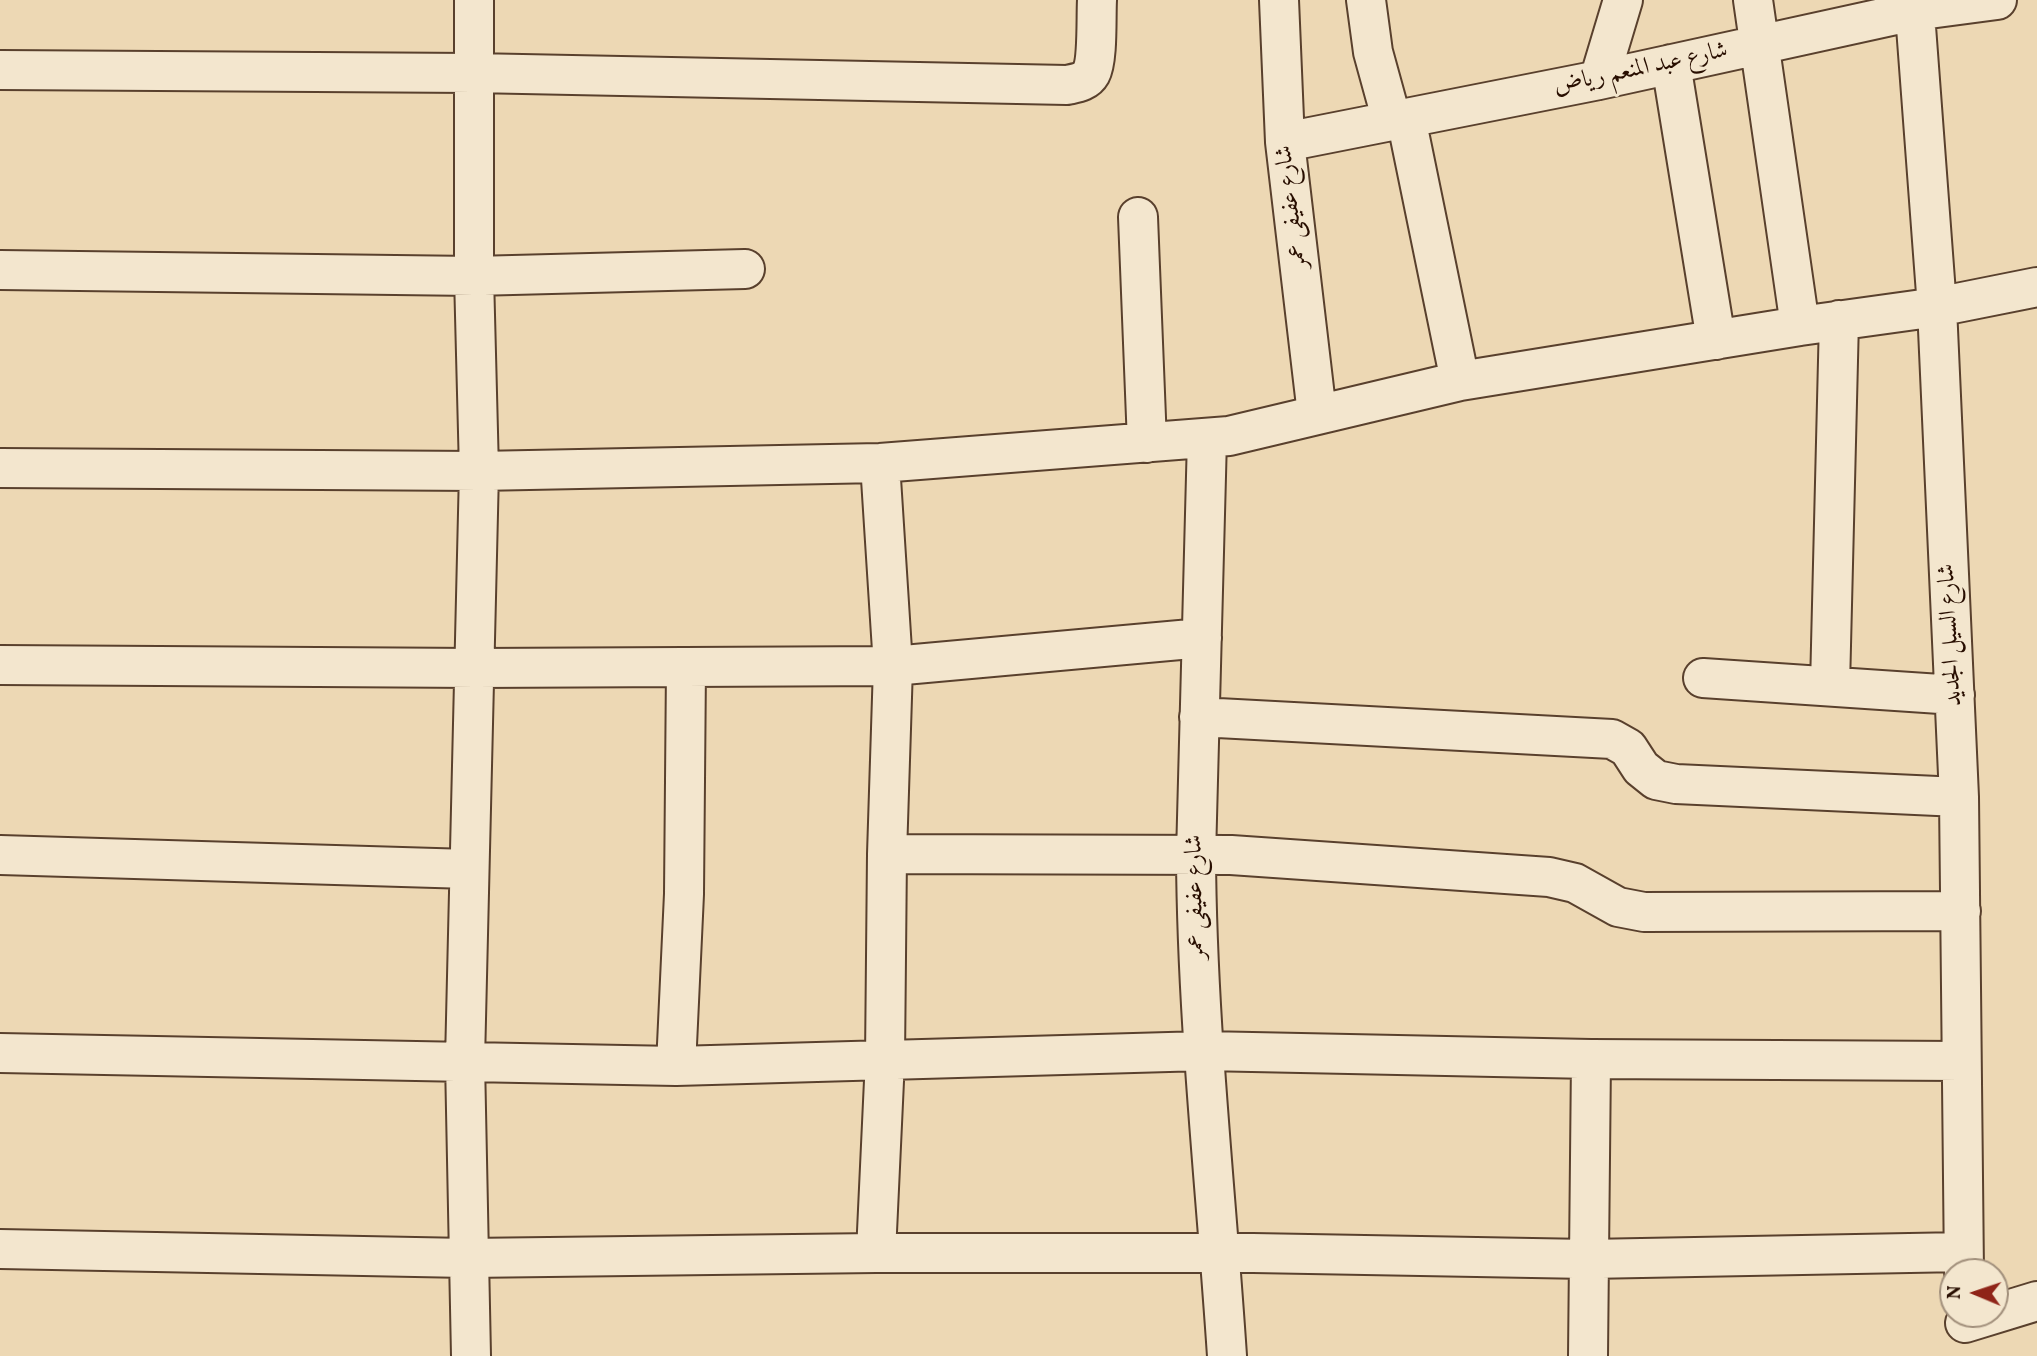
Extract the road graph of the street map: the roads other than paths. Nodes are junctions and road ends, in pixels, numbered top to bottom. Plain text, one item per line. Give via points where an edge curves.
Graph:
1 (474, 0) edge
2 (1097, 0) edge
3 (1279, 0) edge
4 (1366, 0) edge
5 (1623, 0) edge
6 (1753, 0) edge
7 (1997, 0) edge
8 (1914, 5) edge
9 (1760, 45) junction
10 (1671, 64) junction
11 (0, 70) edge
12 (473, 73) junction
13 (1599, 80) junction
14 (1399, 120) junction
15 (1285, 142) junction
16 (1138, 217) dead end
17 (745, 269) dead end
18 (0, 270) edge
19 (474, 276) junction
20 (2037, 287) edge
21 (1937, 307) junction
22 (1839, 320) junction
23 (1800, 326) junction
24 (1716, 340) junction
25 (1460, 381) junction
26 (1317, 414) junction
27 (1207, 438) junction
28 (1147, 443) junction
29 (880, 463) junction
30 (0, 468) edge
31 (479, 471) junction
32 (1202, 638) junction
33 (0, 665) edge
34 (893, 666) junction
35 (686, 667) junction
36 (475, 668) junction
37 (1703, 678) dead end
38 (1830, 686) junction
39 (1955, 695) junction
40 (1199, 717) junction
41 (1959, 797) junction
42 (887, 854) junction
43 (0, 855) edge
44 (1196, 856) junction
45 (468, 869) junction
46 (1961, 911) junction
47 (1204, 1051) junction
48 (0, 1053) edge
49 (885, 1059) junction
50 (1591, 1059) junction
51 (465, 1061) junction
52 (1961, 1061) junction
53 (676, 1066) junction
54 (0, 1249) edge
55 (876, 1253) junction
56 (1220, 1253) junction
57 (467, 1258) junction
58 (1964, 1258) edge
59 (1588, 1259) junction
60 (1939, 1262) edge
61 (2037, 1301) edge
62 (1966, 1331) edge
63 (471, 1356) edge
64 (1227, 1356) edge
65 (1588, 1356) edge

1 - 12 street
2 - 12 street via 1091,74 1082,82 1067,85
3 - 15 street, شارع عفيفى عمر
4 - 14 street via 1373,52
5 - 13 street
6 - 9 street
7 - 8 street, شارع عبد المنعم رياض
8 - 9 street, شارع عبد المنعم رياض
8 - 21 street, شارع السيل الجديد
9 - 10 street, شارع عبد المنعم رياض
9 - 23 street
10 - 13 street, شارع عبد المنعم رياض
10 - 24 street
11 - 12 street
12 - 19 street
13 - 14 street, شارع عبد المنعم رياض
14 - 15 street, شارع عبد المنعم رياض
14 - 25 street
15 - 26 street, شارع عفيفى عمر
16 - 28 street
17 - 19 street
18 - 19 street
19 - 31 street
20 - 21 street
21 - 22 street
21 - 39 street, شارع السيل الجديد
22 - 23 street
22 - 38 street
23 - 24 street
24 - 25 street
25 - 26 street
26 - 27 street
27 - 28 street
27 - 32 street, شارع عفيفى عمر
28 - 29 street
29 - 31 street
29 - 34 street
30 - 31 street
31 - 36 street
32 - 34 street
32 - 40 street, شارع عفيفى عمر
33 - 36 street
34 - 35 street
34 - 42 street
35 - 36 street
35 - 53 street via 684,894
36 - 45 street
37 - 38 street
38 - 39 street
39 - 41 street, شارع السيل الجديد
40 - 41 street via 1612,739 1628,748 1656,780 1676,784
40 - 44 street, شارع عفيفى عمر
41 - 46 street, شارع السيل الجديد
42 - 44 street
42 - 49 street
43 - 45 street
44 - 46 street via 1549,877 1644,912
44 - 47 street, شارع عفيفى عمر
45 - 51 street
46 - 52 street, شارع السيل الجديد
47 - 49 street
47 - 50 street
47 - 56 street, شارع عفيفى عمر
48 - 51 street
49 - 53 street
49 - 55 street
50 - 52 street
50 - 59 street
51 - 53 street
51 - 57 street
52 - 58 street, شارع السيل الجديد
54 - 57 street
55 - 56 street
55 - 57 street
56 - 59 street
56 - 64 street, شارع عفيفى عمر
57 - 63 street
59 - 60 street
59 - 65 street
61 - 62 street

